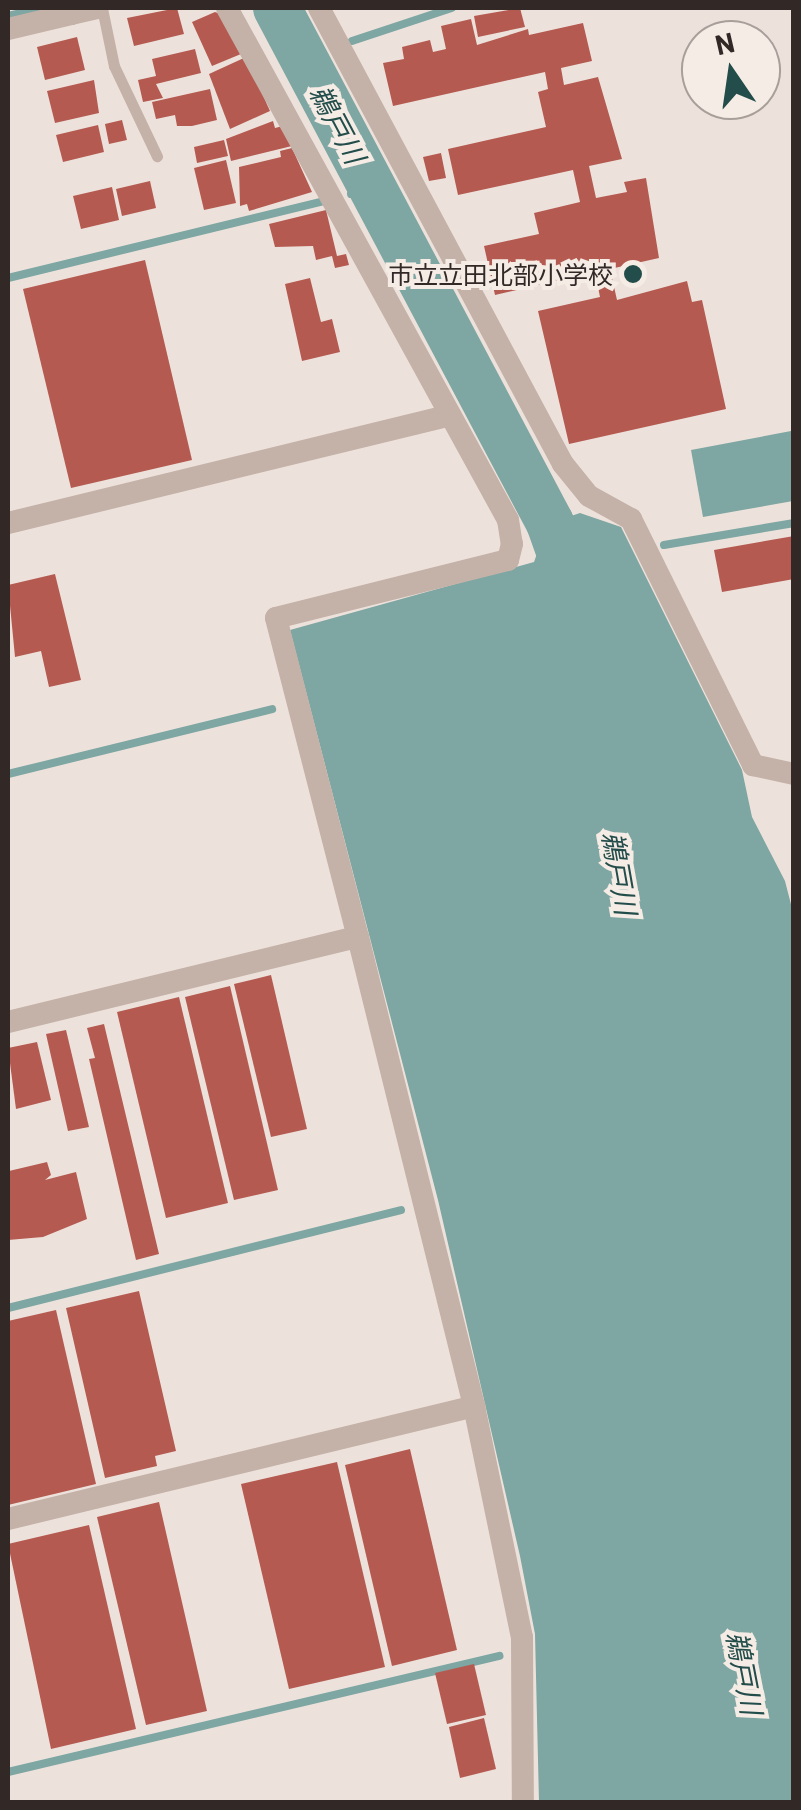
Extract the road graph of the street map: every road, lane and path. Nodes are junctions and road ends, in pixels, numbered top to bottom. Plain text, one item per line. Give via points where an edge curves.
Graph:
1 (100, 8) edge
2 (226, 8) edge
3 (319, 8) edge
4 (69, 11) edge
5 (8, 29) edge
6 (156, 156) dead end
7 (450, 415) junction
8 (8, 524) edge
9 (794, 774) edge
10 (358, 937) junction
11 (8, 1022) edge
12 (474, 1406) junction
13 (8, 1519) edge
14 (523, 1802) edge

1 - 4 street
1 - 6 lane via 119,79
2 - 7 street
3 - 9 street via 563,464 588,496 631,519 753,766
4 - 5 street
7 - 8 street
7 - 10 street via 508,520 508,560 276,618
10 - 11 street
10 - 12 street
12 - 13 street
12 - 14 street via 522,1637

